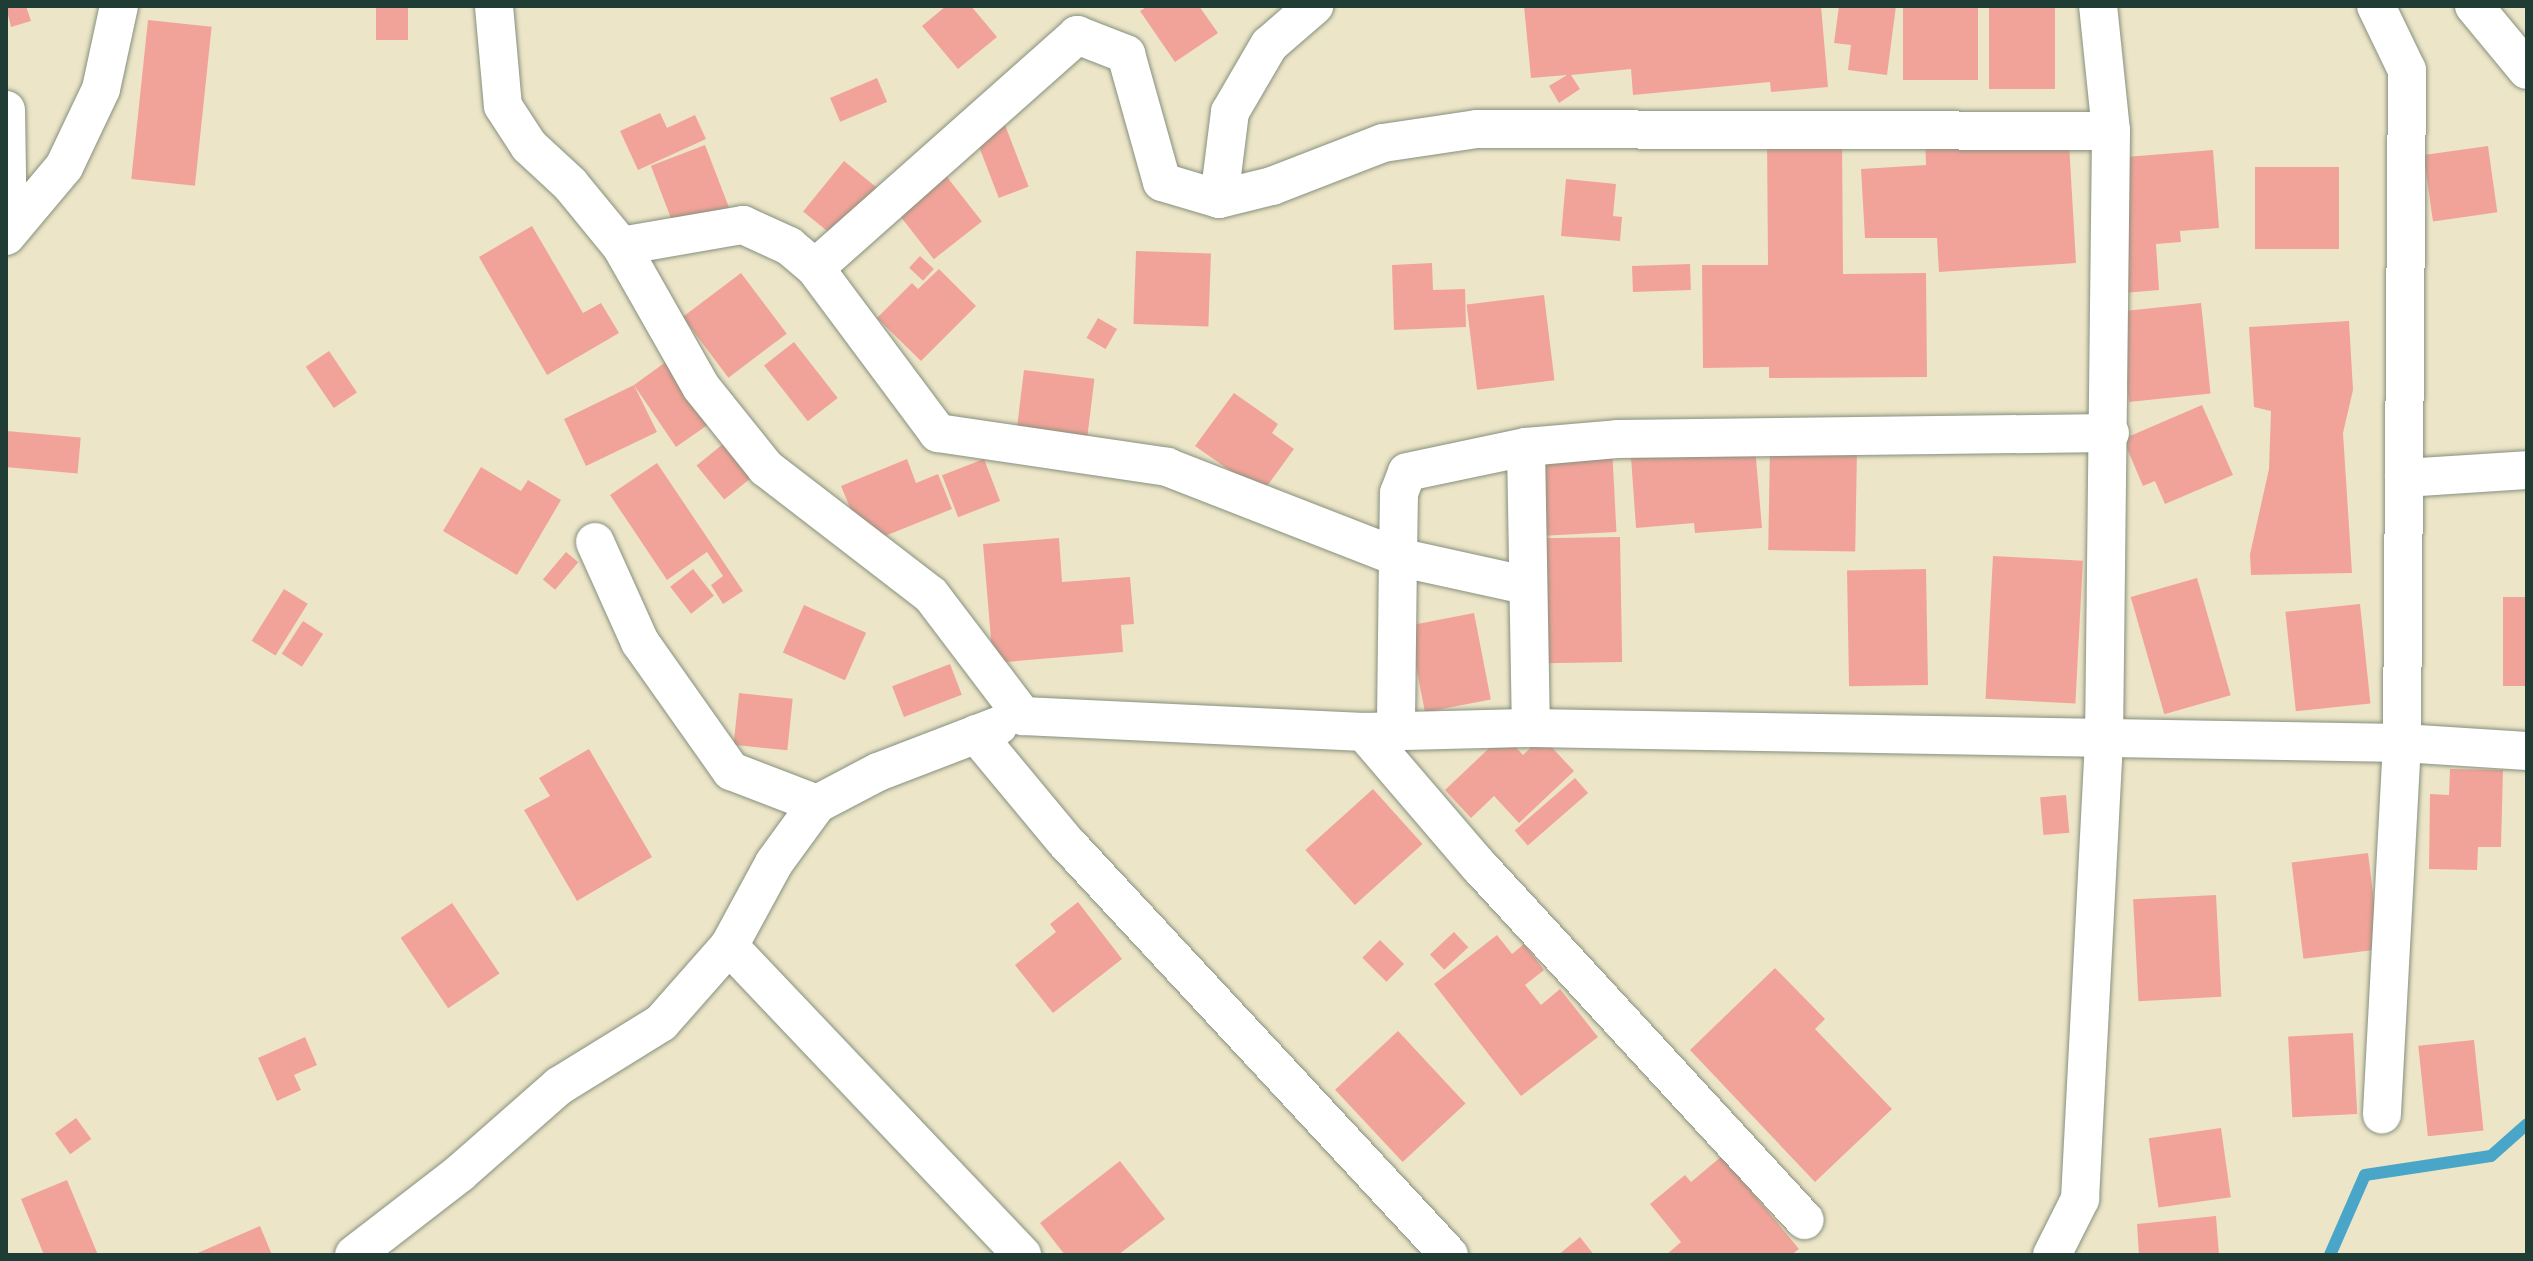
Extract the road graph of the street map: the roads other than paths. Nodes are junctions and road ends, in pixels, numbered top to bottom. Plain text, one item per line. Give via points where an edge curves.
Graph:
1 (119, 6) edge
2 (494, 6) edge
3 (1314, 6) edge
4 (2098, 6) edge
5 (2376, 6) edge
6 (2474, 6) edge
7 (2527, 70) edge
8 (6, 110) edge
9 (2111, 131) junction
10 (1219, 199) junction
11 (7, 234) edge
12 (621, 246) junction
13 (815, 268) junction
14 (2110, 433) junction
15 (1526, 447) junction
16 (2527, 470) edge
17 (2404, 478) junction
18 (595, 542) dead end
19 (1398, 557) junction
20 (1525, 585) junction
21 (1023, 716) junction
22 (1531, 728) junction
23 (1380, 732) junction
24 (976, 734) junction
25 (2104, 741) junction
26 (2402, 743) junction
27 (2527, 751) edge
28 (817, 804) junction
29 (729, 946) junction
30 (2382, 1114) dead end
31 (1804, 1220) dead end
32 (354, 1255) edge
33 (1022, 1255) edge
34 (1449, 1255) edge
35 (2052, 1255) edge

1 - 11 street via 101,89 64,167
2 - 12 street via 503,106 529,146 570,184
3 - 10 street via 1269,45 1230,112
4 - 9 street
5 - 17 street via 2407,70
6 - 7 street
8 - 11 street
9 - 10 street via 1477,129 1383,143 1272,186
9 - 14 street
10 - 13 street via 1162,182 1126,54 1077,35
12 - 13 street via 743,225 789,246
12 - 21 street via 701,387 766,468 931,595
13 - 19 street via 938,433 1167,467
14 - 15 street via 1617,439
14 - 25 street
15 - 19 street via 1407,472 1399,493
15 - 20 street
16 - 17 street
17 - 26 street
18 - 28 street via 640,642 731,771
19 - 20 street
19 - 23 street
20 - 22 street
21 - 23 street
21 - 24 street
22 - 23 street
22 - 25 street
23 - 31 street via 1479,866
24 - 28 street via 878,772
24 - 34 street via 1064,840
25 - 26 street
25 - 35 street via 2080,1199
26 - 27 street
26 - 30 street
28 - 29 street via 774,863
29 - 32 street via 661,1023 559,1086 460,1173
29 - 33 street

